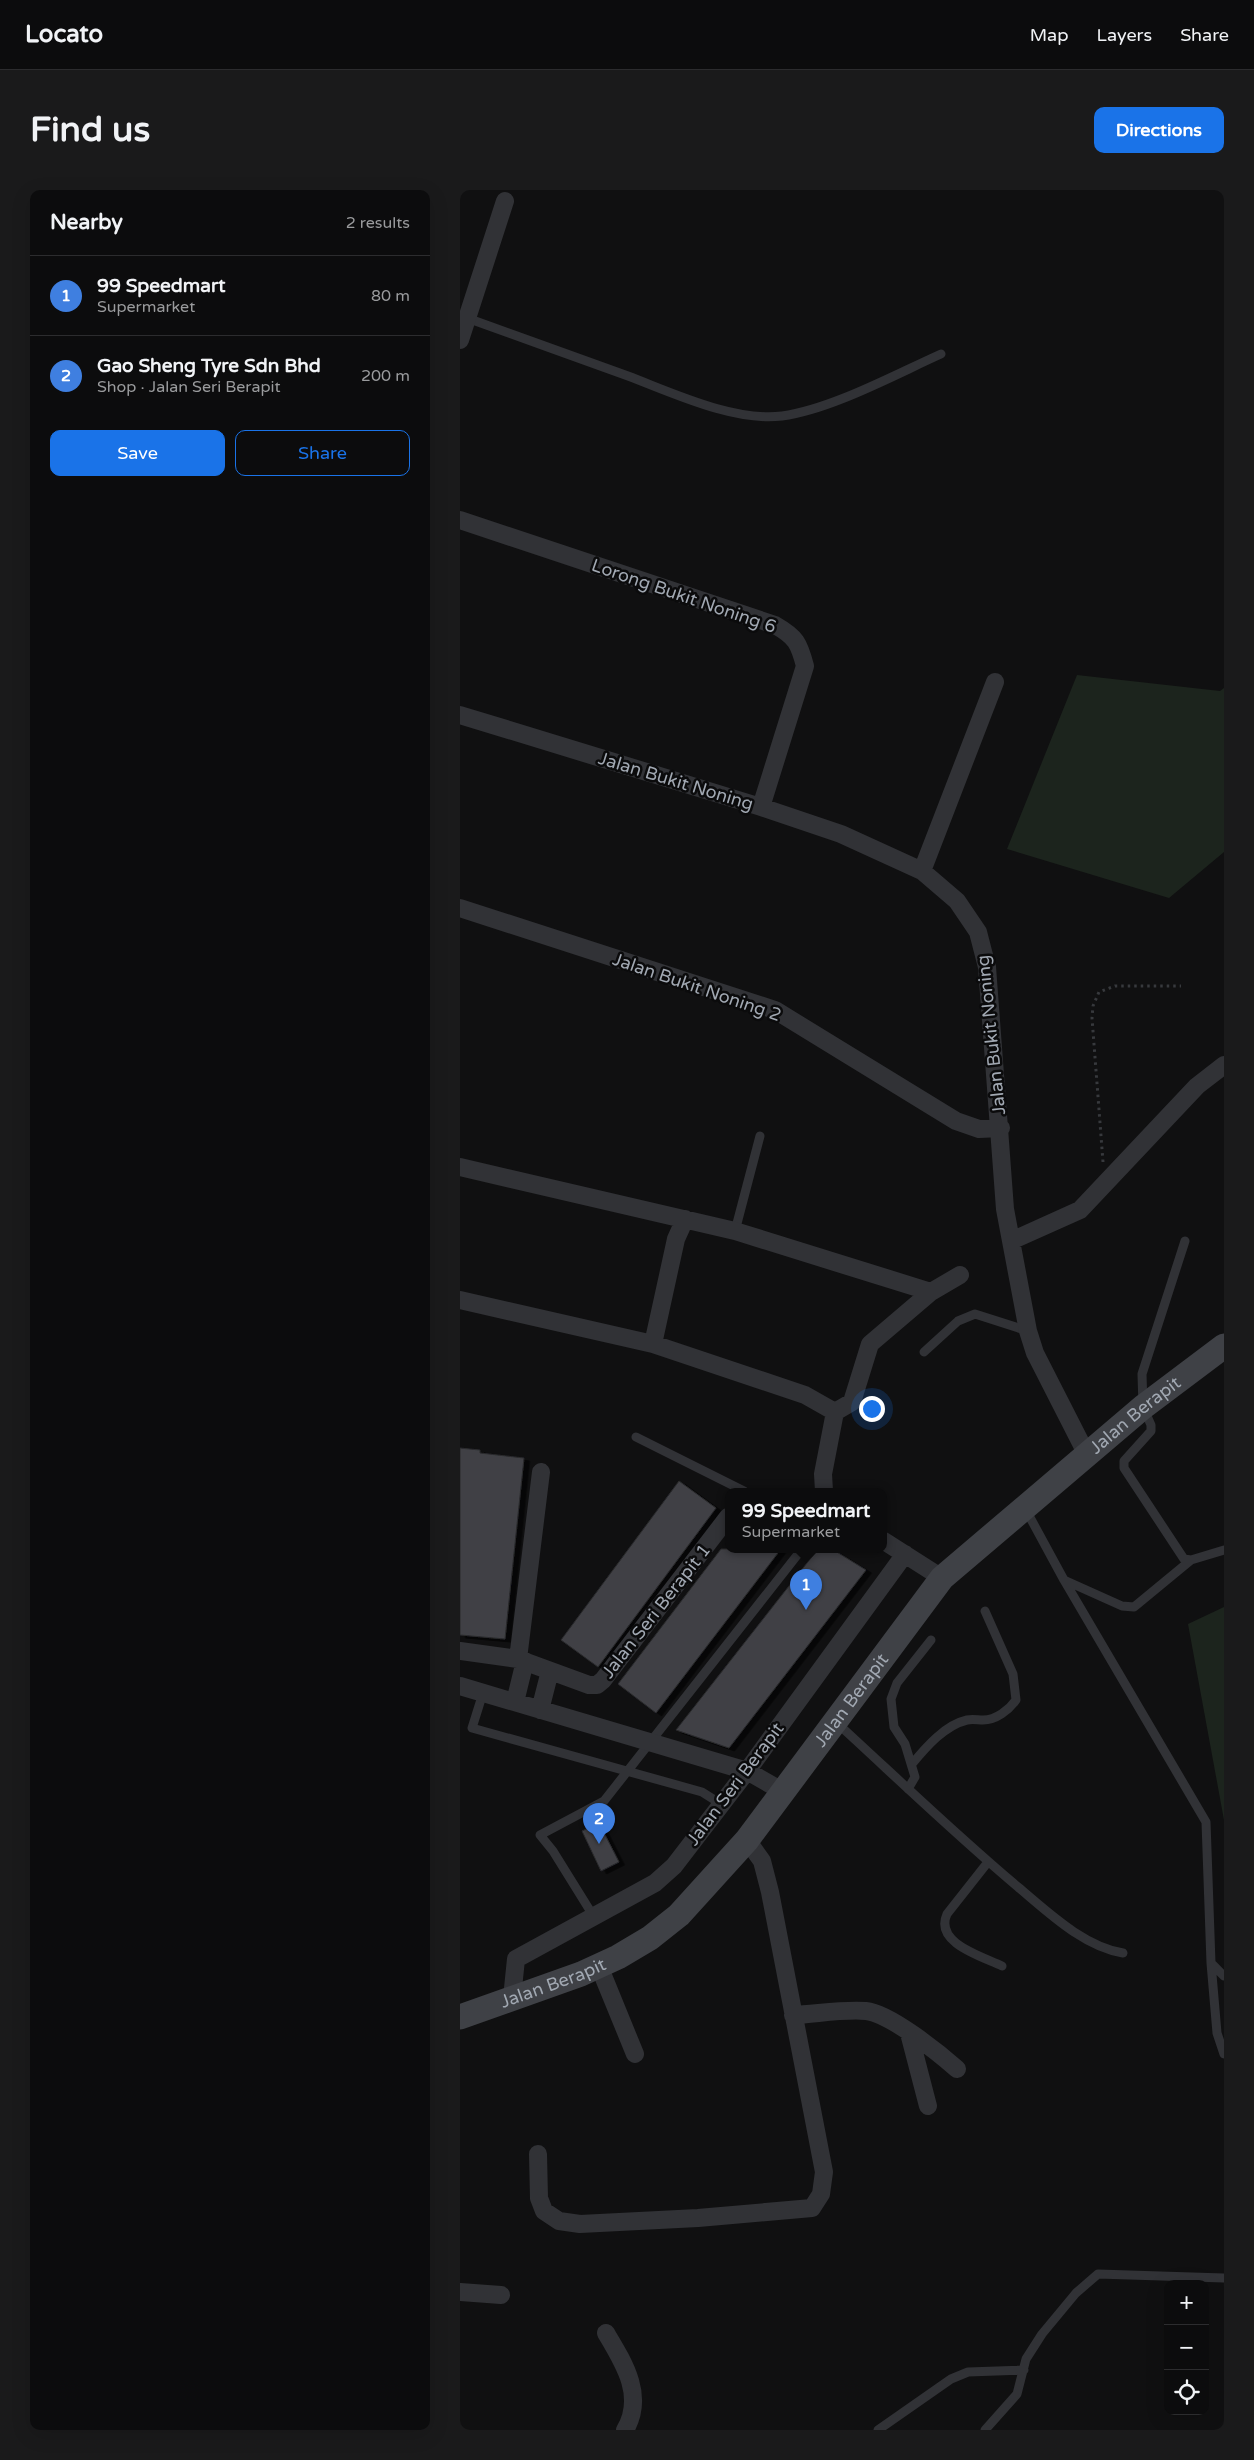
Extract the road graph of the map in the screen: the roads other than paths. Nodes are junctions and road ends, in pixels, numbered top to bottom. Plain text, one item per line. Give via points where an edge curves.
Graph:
1 (505, 201) dead end
2 (467, 318) junction
3 (460, 340) edge
4 (941, 354) dead end
5 (460, 520) edge
6 (996, 682) dead end
7 (460, 716) edge
8 (761, 807) junction
9 (922, 872) junction
10 (460, 908) edge
11 (1224, 1065) edge
12 (1001, 1128) junction
13 (760, 1136) dead end
14 (460, 1167) edge
15 (685, 1219) junction
16 (736, 1231) junction
17 (1011, 1240) junction
18 (1185, 1240) dead end
19 (960, 1275) dead end
20 (931, 1292) junction
21 (460, 1300) edge
22 (1028, 1331) junction
23 (654, 1344) junction
24 (1224, 1346) edge
25 (924, 1352) dead end
26 (1143, 1407) junction
27 (835, 1412) junction
28 (636, 1437) dead end
29 (1087, 1455) junction
30 (540, 1472) dead end
31 (738, 1488) edge
32 (824, 1488) edge
33 (1025, 1507) junction
34 (725, 1522) edge
35 (887, 1543) edge
36 (1224, 1550) edge
37 (799, 1553) edge
38 (905, 1554) junction
39 (1191, 1560) junction
40 (942, 1578) junction
41 (1064, 1580) junction
42 (985, 1611) dead end
43 (931, 1640) dead end
44 (460, 1651) edge
45 (522, 1660) junction
46 (550, 1671) junction
47 (460, 1686) edge
48 (483, 1693) junction
49 (514, 1702) junction
50 (540, 1710) junction
51 (835, 1721) junction
52 (650, 1742) junction
53 (912, 1764) junction
54 (747, 1771) junction
55 (627, 1772) junction
56 (908, 1789) junction
57 (782, 1791) junction
58 (721, 1804) junction
59 (747, 1840) junction
60 (988, 1862) junction
61 (594, 1917) junction
62 (1123, 1953) dead end
63 (1211, 1963) junction
64 (599, 1966) junction
65 (1002, 1966) dead end
66 (1224, 1976) edge
67 (512, 1998) junction
68 (793, 2015) junction
69 (460, 2017) edge
70 (909, 2033) junction
71 (635, 2054) dead end
72 (1224, 2054) edge
73 (957, 2069) dead end
74 (928, 2106) dead end
75 (538, 2154) dead end
76 (1224, 2278) edge
77 (460, 2292) edge
78 (501, 2295) dead end
79 (606, 2333) dead end
80 (1024, 2370) junction
81 (625, 2430) edge
82 (878, 2430) edge
83 (985, 2430) edge

1 - 2 street
2 - 3 street
2 - 4 lane via 698,402 758,416 781,416 813,408
5 - 8 street, Lorong Bukit Noning 6 via 775,625 792,635 805,666
6 - 9 street
7 - 8 street, Jalan Bukit Noning
8 - 9 street, Jalan Bukit Noning via 841,834
9 - 12 street, Jalan Bukit Noning via 957,901 978,932 987,967
10 - 12 street, Jalan Bukit Noning 2 via 775,1010 956,1121 979,1129
11 - 17 street via 1197,1086 1080,1210
12 - 17 street, Jalan Bukit Noning via 1005,1209
13 - 16 lane
14 - 15 street
15 - 16 street
15 - 23 street via 676,1239
16 - 20 street
17 - 22 street, Jalan Bukit Noning
18 - 26 lane via 1142,1374
19 - 20 street
20 - 27 street via 870,1344 852,1402
21 - 23 street
22 - 25 lane via 975,1314 958,1321
22 - 29 street, Jalan Bukit Noning via 1035,1353
23 - 27 street via 805,1395
24 - 26 main road, Jalan Berapit
26 - 29 main road, Jalan Berapit
26 - 39 lane via 1151,1431 1124,1461 1124,1468 1184,1559
27 - 32 street via 822,1474
28 - 31 lane
29 - 33 main road, Jalan Berapit
30 - 45 street
33 - 40 main road, Jalan Berapit
33 - 41 lane
34 - 46 street, Jalan Seri Berapit 1 via 603,1680 597,1685 589,1685
35 - 38 street
36 - 39 lane
37 - 52 lane
38 - 40 street
38 - 54 street, Jalan Seri Berapit
39 - 41 lane via 1134,1606 1122,1606
40 - 51 main road, Jalan Berapit
41 - 63 lane via 1206,1822
42 - 53 lane via 1013,1674 1016,1700 997,1716 952,1726 928,1745
43 - 53 lane via 897,1682 891,1699 894,1727
44 - 45 street, Jalan Seri Berapit 1
45 - 46 street, Jalan Seri Berapit 1
45 - 49 street
46 - 50 street
47 - 48 street
48 - 49 street
48 - 55 lane via 472,1728
49 - 50 street
50 - 52 street
51 - 56 lane
51 - 57 main road, Jalan Berapit
52 - 54 street
52 - 55 lane
53 - 56 lane via 915,1777
54 - 57 street
54 - 58 street, Jalan Seri Berapit
55 - 58 lane via 702,1792
55 - 61 lane via 604,1801 540,1835
56 - 60 lane
57 - 59 main road, Jalan Berapit
58 - 61 street, Jalan Seri Berapit via 674,1866 655,1884
59 - 64 main road, Jalan Berapit via 679,1916 650,1938
59 - 68 street via 762,1861
60 - 62 lane via 1060,1922 1105,1950
60 - 65 lane via 947,1914 944,1930 954,1942
61 - 67 street, Jalan Seri Berapit via 516,1959
63 - 66 lane
63 - 72 lane via 1217,2033
64 - 67 main road, Jalan Berapit
64 - 71 street
67 - 69 main road, Jalan Berapit
68 - 70 street via 867,2011 884,2016
68 - 75 street via 824,2172 821,2194 812,2208 609,2223 559,2221 544,2211 538,2198
70 - 73 street
70 - 74 street
76 - 80 lane via 1098,2274 1058,2311 1030,2353
77 - 78 street
79 - 81 street via 624,2364 634,2397 631,2419
80 - 82 lane via 968,2372 951,2379
80 - 83 lane via 1017,2394

